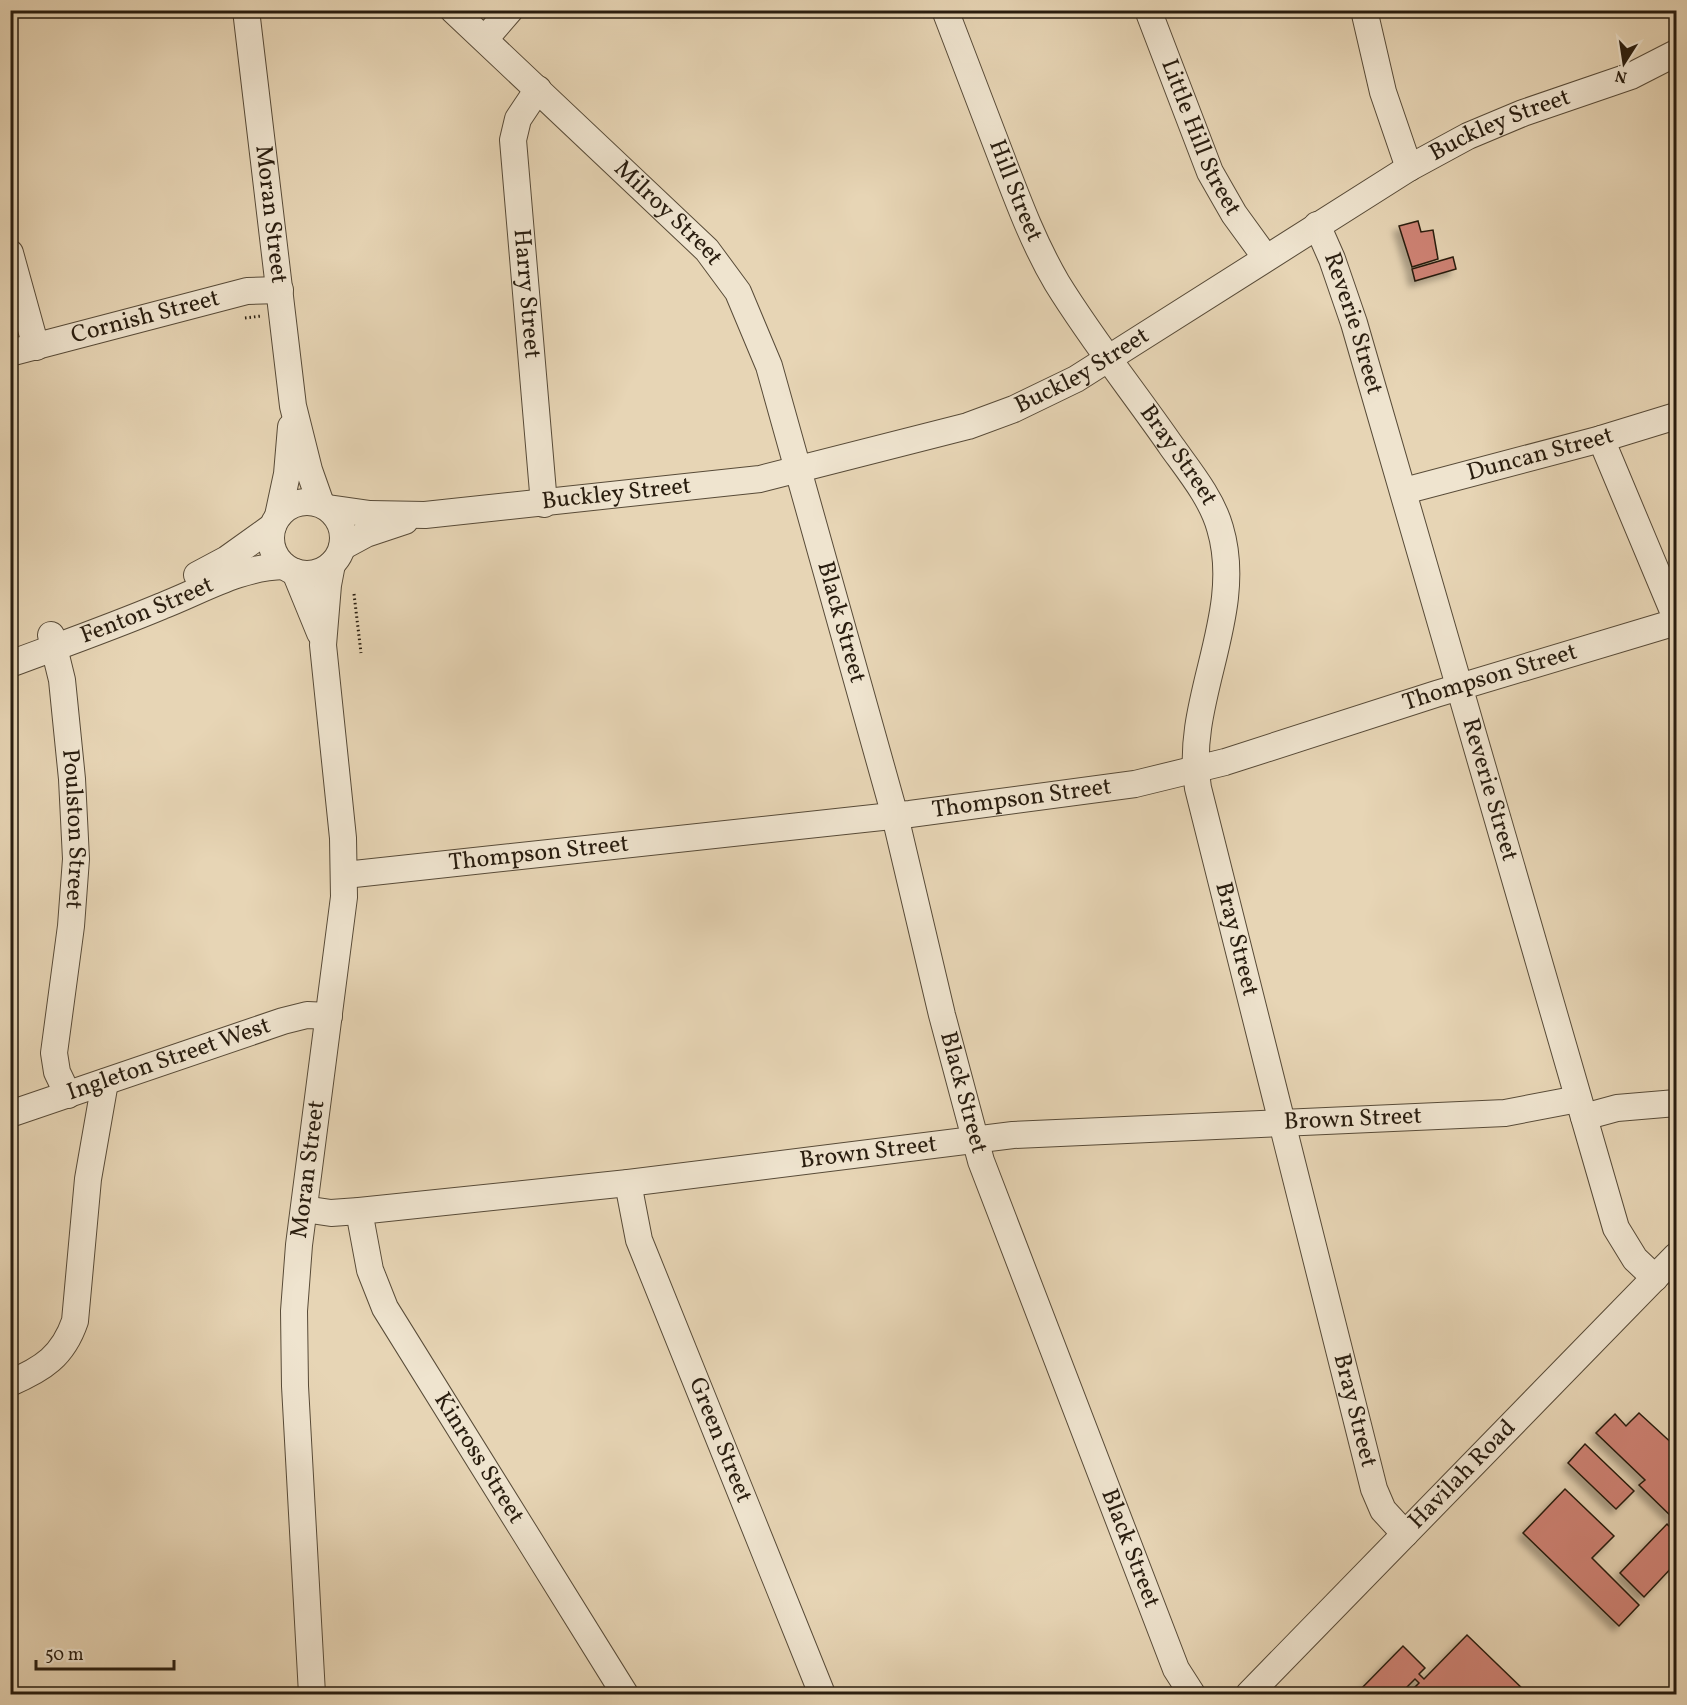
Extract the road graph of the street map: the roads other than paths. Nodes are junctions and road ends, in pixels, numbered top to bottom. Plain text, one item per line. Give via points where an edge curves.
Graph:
1 (453, 10) edge
2 (510, 10) edge
3 (945, 10) edge
4 (1148, 10) edge
5 (1364, 10) edge
6 (247, 14) edge
7 (484, 39) junction
8 (1677, 53) edge
9 (538, 88) junction
10 (1409, 168) junction
11 (1317, 225) junction
12 (10, 253) edge
13 (1266, 258) junction
14 (280, 290) junction
15 (36, 347) junction
16 (10, 353) edge
17 (1108, 359) junction
18 (293, 406) junction
19 (1677, 416) edge
20 (1601, 439) junction
21 (798, 471) junction
22 (1404, 490) junction
23 (544, 504) junction
24 (325, 506) junction
25 (425, 515) junction
26 (275, 521) junction
27 (337, 556) junction
28 (290, 569) junction
29 (1677, 620) edge
30 (53, 640) junction
31 (323, 645) junction
32 (10, 650) edge
33 (10, 664) edge
34 (1460, 687) junction
35 (1196, 770) junction
36 (895, 816) junction
37 (345, 875) junction
38 (329, 1016) junction
39 (105, 1082) junction
40 (68, 1095) junction
41 (1677, 1103) edge
42 (1581, 1108) junction
43 (10, 1114) edge
44 (1283, 1122) junction
45 (975, 1139) junction
46 (628, 1183) junction
47 (304, 1209) junction
48 (359, 1211) junction
49 (1677, 1256) edge
50 (1655, 1278) junction
51 (10, 1383) edge
52 (1405, 1534) junction
53 (312, 1695) edge
54 (625, 1695) edge
55 (822, 1695) edge
56 (1192, 1695) edge
57 (1249, 1695) edge

1 - 7 street, Milroy Street
2 - 7 street
3 - 17 street, Hill Street via 1027,225 1056,282
4 - 13 street, Little Hill Street via 1210,172
5 - 10 street via 1383,92
6 - 14 street, Moran Street
7 - 9 street, Milroy Street
8 - 10 street, Buckley Street via 1631,76 1493,124
9 - 21 street, Milroy Street via 686,229 724,271 761,342
9 - 23 street, Harry Street via 518,119 513,140
10 - 11 street, Buckley Street
11 - 13 street, Buckley Street
11 - 22 street, Reverie Street via 1347,301
12 - 15 street
13 - 17 street, Buckley Street
14 - 15 street, Cornish Street via 247,291
14 - 18 street, Moran Street
15 - 16 street, Cornish Street
17 - 21 street, Buckley Street via 1044,396 969,426
17 - 35 street, Bray Street via 1200,487 1220,527 1225,550 1223,609 1200,722
18 - 24 street, Moran Street via 309,470
18 - 26 street, Moran Street via 287,474
19 - 20 street, Duncan Street
20 - 22 street, Duncan Street
20 - 29 street
21 - 23 street, Buckley Street
21 - 36 street, Black Street
22 - 34 street, Reverie Street
23 - 25 street, Buckley Street
24 - 25 street, Buckley Street via 370,514
24 - 26 street via 298,503
24 - 27 street via 341,526
25 - 27 street, Buckley Street via 379,529
26 - 28 street via 272,548
26 - 30 street, Fenton Street via 227,559 194,577
27 - 28 street via 315,573
27 - 31 street, Moran Street via 328,585
28 - 30 street, Fenton Street via 254,568 164,606
28 - 31 street, Moran Street via 314,615
29 - 34 street, Thompson Street
30 - 32 street, Fenton Street
30 - 33 street, Fenton Street
30 - 40 street, Poulston Street via 62,680 75,820 71,926 54,1053 57,1072
31 - 37 street, Moran Street
34 - 35 street, Thompson Street
34 - 42 street, Reverie Street
35 - 36 street, Thompson Street via 1078,794
35 - 44 street, Bray Street
36 - 37 street, Thompson Street
36 - 45 street, Black Street
37 - 38 street, Moran Street
38 - 39 street, Ingleton Street West via 307,1015 283,1021
38 - 47 street, Moran Street
39 - 40 street, Ingleton Street West
39 - 51 street via 88,1179 75,1321 70,1336 50,1363
40 - 43 street, Ingleton Street West
41 - 42 street, Brown Street
42 - 44 street, Brown Street
42 - 50 street, Reverie Street via 1616,1228 1635,1259
44 - 45 street, Brown Street
44 - 52 street, Bray Street via 1374,1490 1383,1510
45 - 46 street, Brown Street
45 - 56 street, Black Street via 1176,1670
46 - 48 street, Brown Street
46 - 55 street, Green Street via 639,1240
47 - 48 street, Brown Street via 331,1213
47 - 53 street, Moran Street via 294,1348
48 - 54 street, Kinross Street via 370,1270 385,1308
49 - 50 street, Havilah Road
50 - 52 street, Havilah Road
52 - 57 street, Havilah Road

